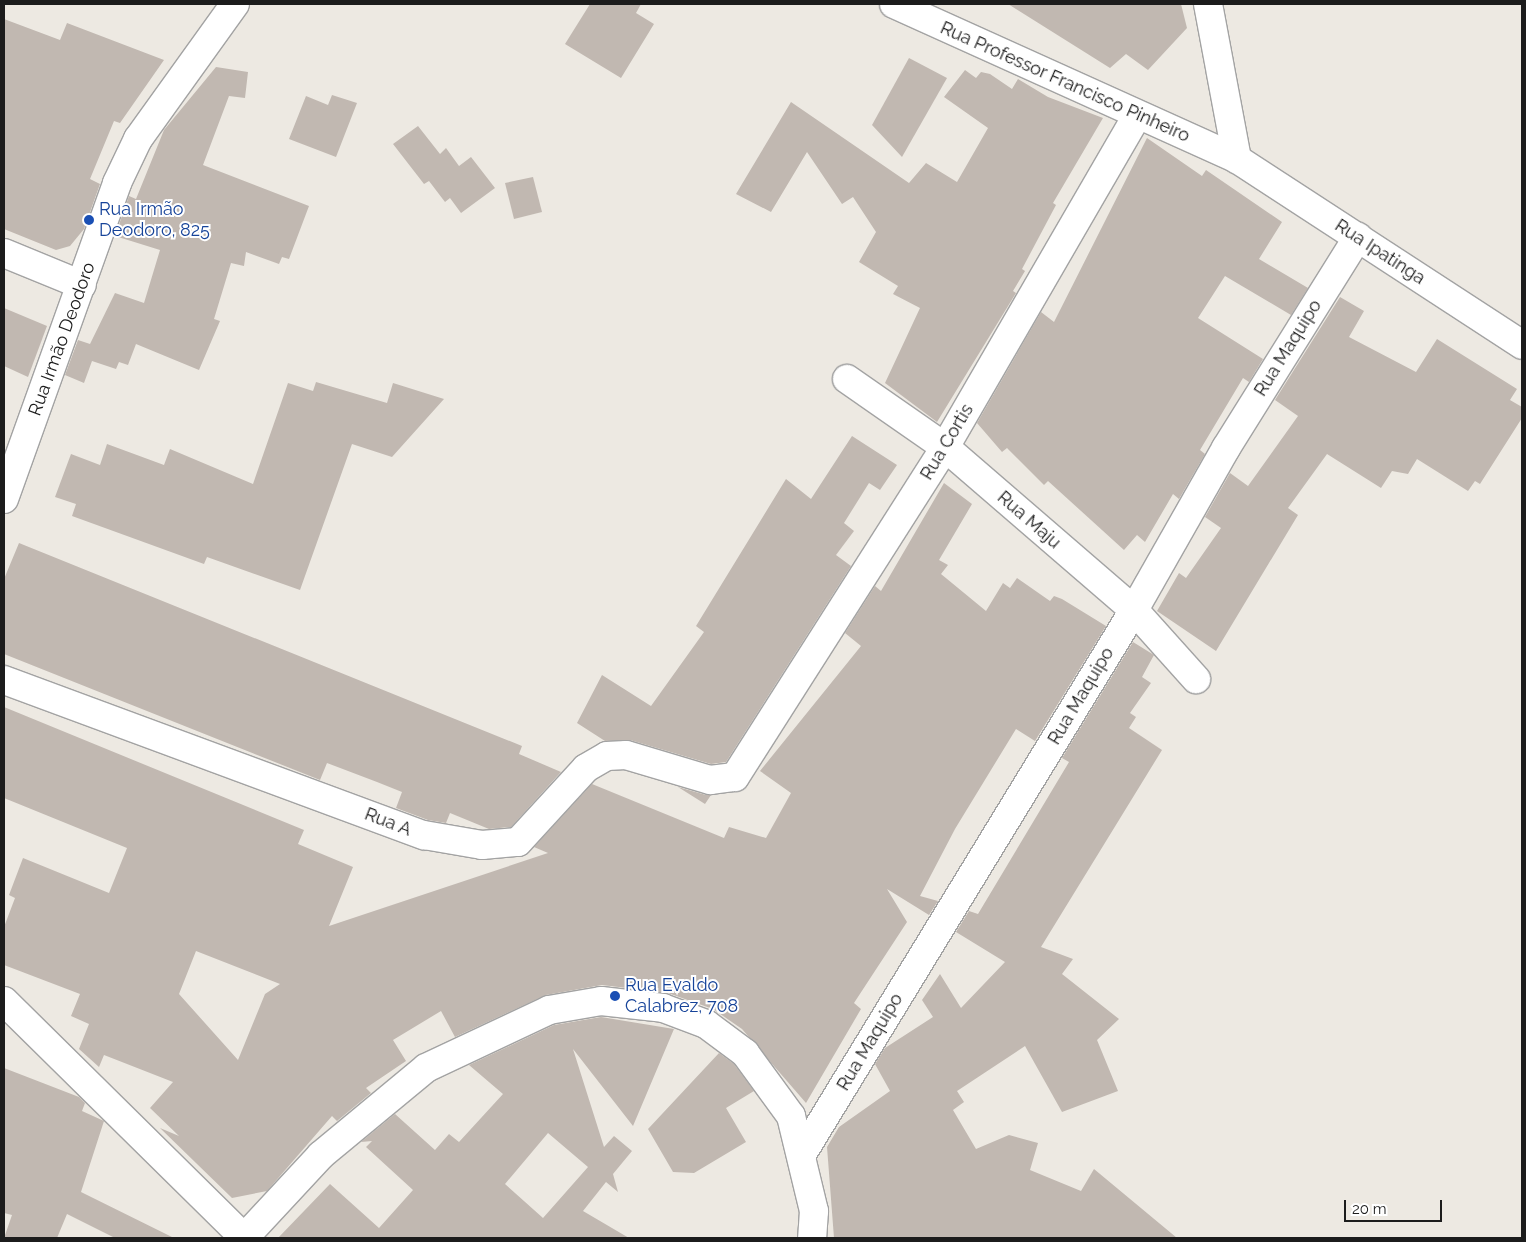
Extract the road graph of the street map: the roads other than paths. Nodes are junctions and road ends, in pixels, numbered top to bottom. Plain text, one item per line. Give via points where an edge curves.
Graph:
1 (235, 4) edge
2 (894, 4) edge
3 (1208, 4) edge
4 (1137, 116) junction
5 (1237, 159) junction
6 (1358, 237) junction
7 (4, 253) edge
8 (82, 285) junction
9 (1522, 345) edge
10 (847, 379) dead end
11 (945, 447) junction
12 (4, 499) edge
13 (1134, 610) junction
14 (1196, 679) dead end
15 (4, 680) edge
16 (746, 761) joint
17 (4, 1001) edge
18 (802, 1154) junction
19 (244, 1238) edge
20 (812, 1238) edge

1 - 8 street, Rua Irmão Deodoro via 138,139 117,183
2 - 4 street, Rua Professor Francisco Pinheiro
3 - 5 street
4 - 5 street, Rua Professor Francisco Pinheiro
4 - 11 street, Rua Cortis
5 - 6 street, Rua Ipatinga
6 - 9 street, Rua Ipatinga
6 - 13 street, Rua Maquipo via 1226,448
7 - 8 street
8 - 12 street, Rua Irmão Deodoro
10 - 11 street, Rua Maju
11 - 13 street, Rua Maju
11 - 16 street, Rua Cortis
13 - 14 street, Rua Maju
13 - 18 street, Rua Maquipo
15 - 16 street, Rua A via 424,836 482,845 518,842 586,768 607,756 626,755 710,780 735,777
17 - 19 street
18 - 19 street via 791,1116 745,1053 706,1024 663,1008 601,1001 533,1016 426,1068 321,1155
18 - 20 street via 814,1211

